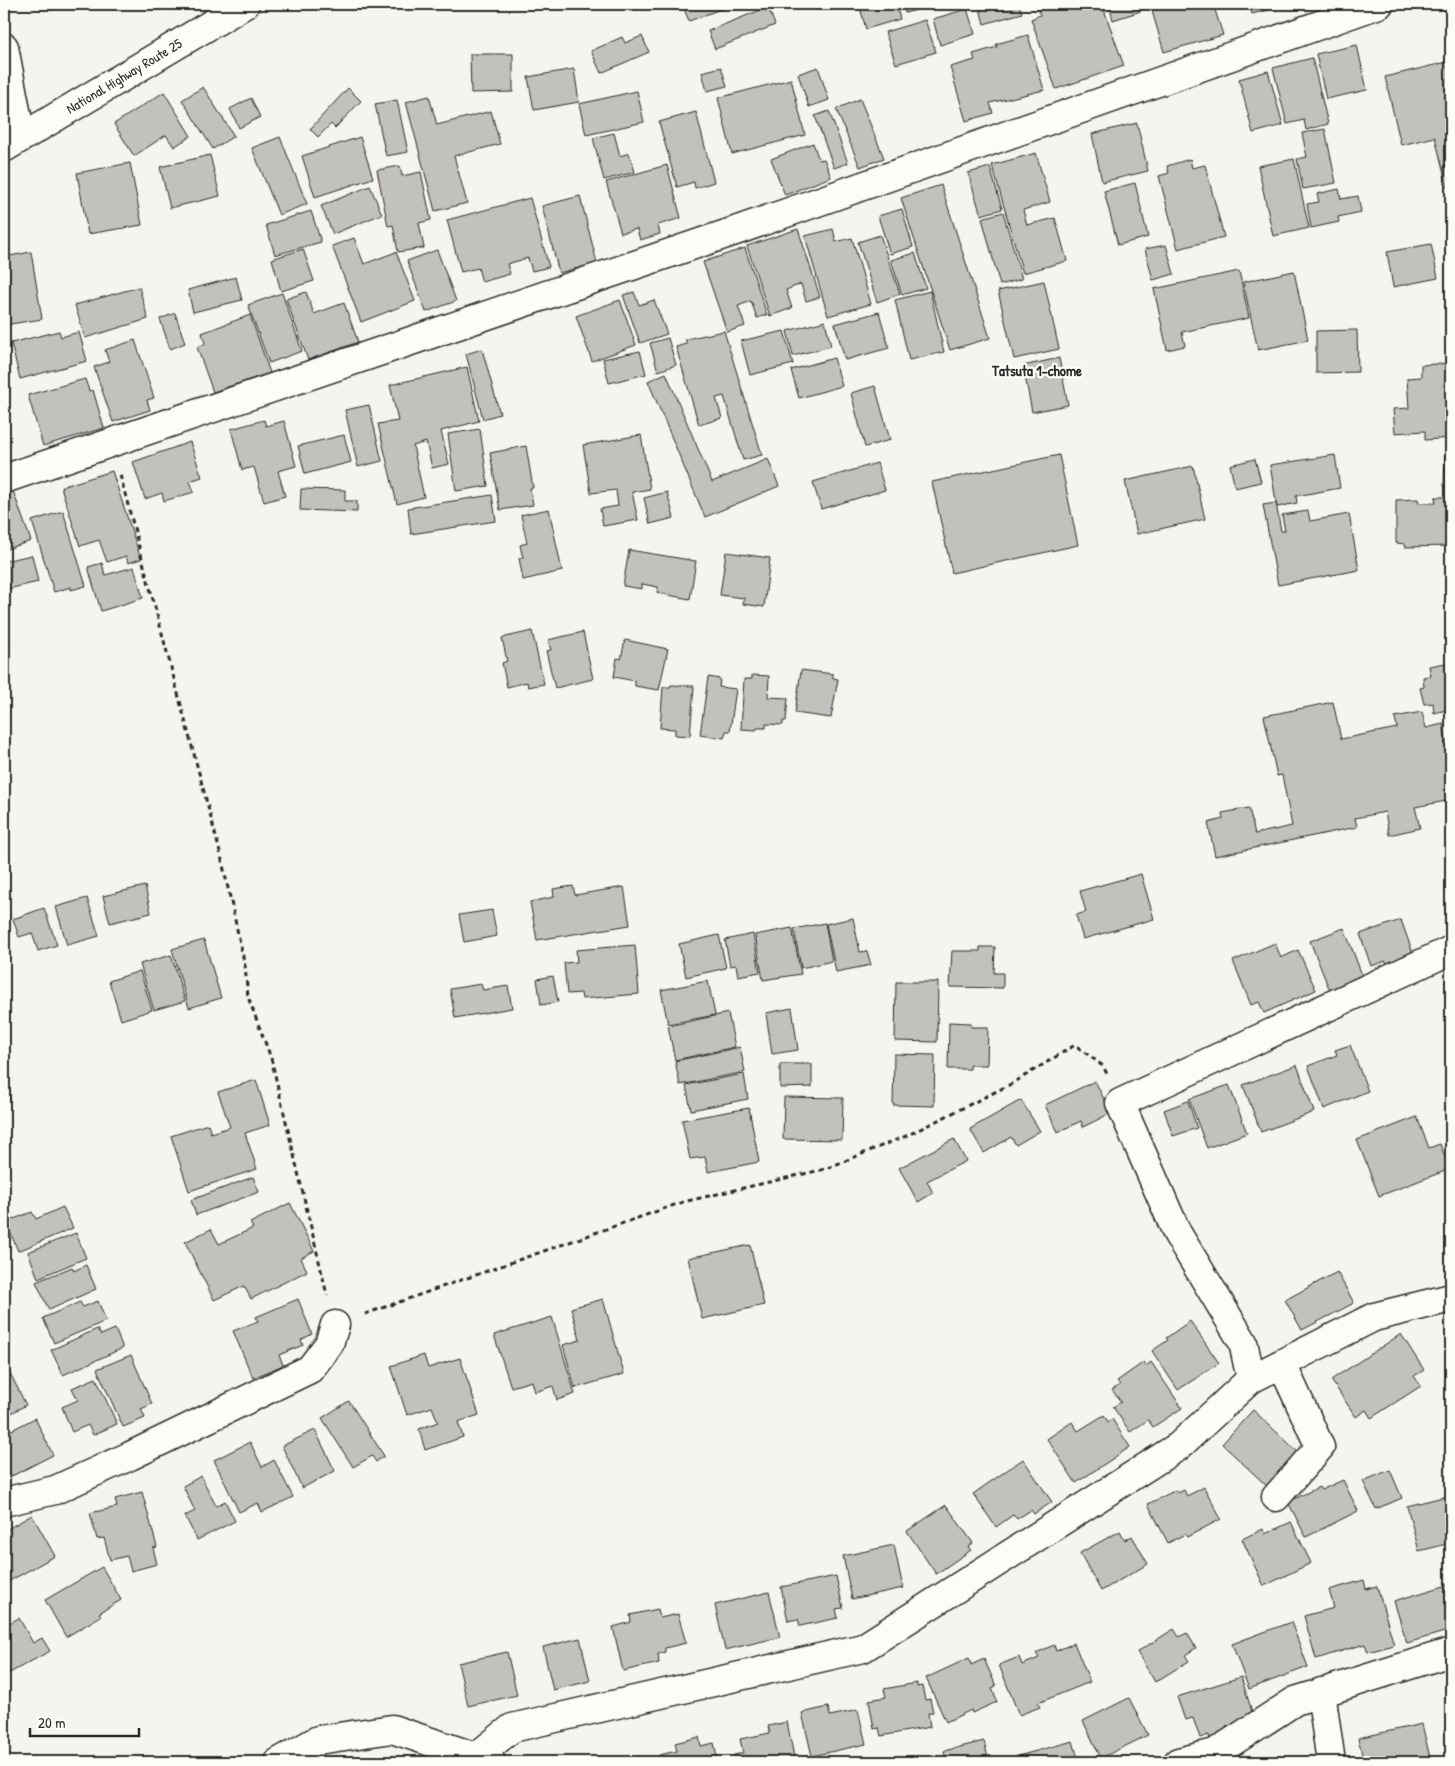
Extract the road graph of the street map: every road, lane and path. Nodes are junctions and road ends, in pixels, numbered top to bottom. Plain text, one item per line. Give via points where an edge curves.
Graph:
1 (245, 4) edge
2 (1379, 4) edge
3 (4, 47) edge
4 (12, 142) edge
5 (111, 440) junction
6 (4, 479) edge
7 (1451, 950) edge
8 (1120, 1102) junction
9 (1451, 1298) edge
10 (335, 1325) junction
11 (1282, 1364) junction
12 (1251, 1379) junction
13 (1276, 1497) dead end
14 (4, 1502) edge
15 (1451, 1652) edge
16 (1321, 1692) junction
17 (484, 1759) edge
18 (279, 1762) edge
19 (1178, 1762) edge
20 (1331, 1762) edge

1 - 4 main road, National Highway Route 25
2 - 5 main road via 729,233
3 - 4 main road
5 - 6 main road
5 - 10 path via 220,856 244,959 248,997 271,1058
7 - 8 main road
8 - 10 path via 1103,1066 1075,1045 1013,1082 906,1136 825,1168 683,1202
8 - 12 main road via 1177,1233 1243,1342
9 - 11 main road via 1374,1317
10 - 14 main road via 329,1344 310,1369 63,1486
11 - 12 main road
11 - 13 main road via 1320,1447
12 - 17 main road via 1179,1446 863,1648 512,1728
15 - 16 main road
16 - 19 main road via 1295,1701 1215,1753
16 - 20 main road
17 - 18 main road via 392,1729 318,1740

